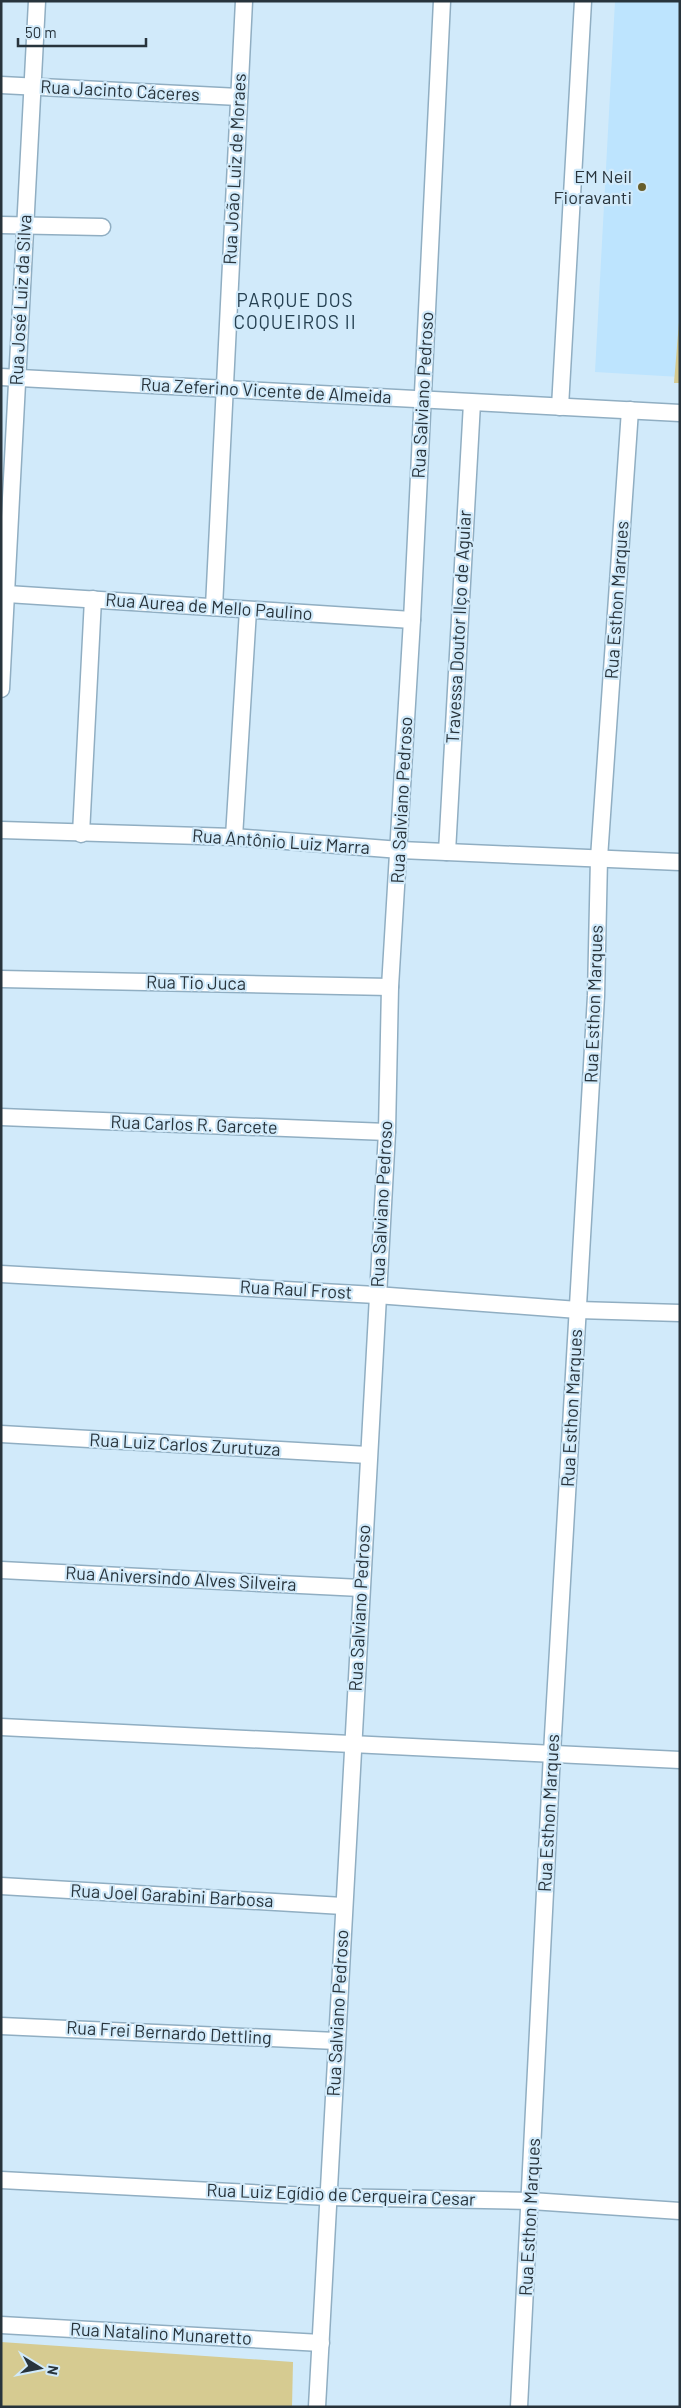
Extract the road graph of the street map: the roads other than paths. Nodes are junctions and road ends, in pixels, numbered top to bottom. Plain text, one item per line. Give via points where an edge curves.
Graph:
1 (37, 1) edge
2 (244, 1) edge
3 (442, 1) edge
4 (583, 1) edge
5 (1, 84) edge
6 (32, 86) junction
7 (239, 97) junction
8 (1, 224) edge
9 (25, 226) junction
10 (102, 226) dead end
11 (9, 378) edge
12 (225, 389) junction
13 (422, 400) junction
14 (472, 403) junction
15 (560, 407) junction
16 (630, 410) junction
17 (680, 413) edge
18 (6, 533) edge
19 (7, 594) junction
20 (93, 599) junction
21 (214, 607) junction
22 (248, 610) junction
23 (412, 620) junction
24 (2, 681) edge
25 (1, 830) edge
26 (81, 834) junction
27 (234, 837) junction
28 (400, 850) junction
29 (447, 852) junction
30 (599, 858) junction
31 (680, 862) edge
32 (1, 980) edge
33 (390, 987) junction
34 (1, 1117) edge
35 (387, 1132) junction
36 (1, 1274) edge
37 (376, 1295) junction
38 (578, 1310) junction
39 (680, 1314) edge
40 (1, 1434) edge
41 (368, 1455) junction
42 (1, 1570) edge
43 (361, 1588) junction
44 (1, 1727) edge
45 (353, 1744) junction
46 (552, 1753) junction
47 (680, 1760) edge
48 (1, 1886) edge
49 (343, 1906) junction
50 (1, 2026) edge
51 (336, 2041) junction
52 (1, 2180) edge
53 (328, 2198) junction
54 (531, 2201) junction
55 (680, 2211) edge
56 (1, 2325) edge
57 (321, 2343) junction
58 (317, 2407) edge
59 (520, 2407) edge

1 - 6 street, Rua José Luiz da Silva
2 - 7 street, Rua João Luiz de Moraes
3 - 13 street, Rua Salviano Pedroso
4 - 15 street
5 - 6 street, Rua Jacinto Cáceres
6 - 7 street, Rua Jacinto Cáceres
6 - 9 street, Rua José Luiz da Silva
7 - 12 street, Rua João Luiz de Moraes
8 - 9 street
9 - 10 street
9 - 11 street, Rua José Luiz da Silva
11 - 12 street, Rua Zeferino Vicente de Almeida
11 - 18 street, Rua José Luiz da Silva
12 - 13 street, Rua Zeferino Vicente de Almeida
12 - 21 street, Rua João Luiz de Moraes
13 - 14 street, Rua Zeferino Vicente de Almeida
13 - 23 street, Rua Salviano Pedroso
14 - 15 street, Rua Zeferino Vicente de Almeida
14 - 29 street, Travessa Doutor Ilço de Aguiar
15 - 16 street, Rua Zeferino Vicente de Almeida
16 - 17 street, Rua Zeferino Vicente de Almeida
16 - 30 street, Rua Esthon Marques
18 - 19 street, Rua José Luiz da Silva
19 - 20 street, Rua Aurea de Mello Paulino
19 - 24 street, Rua José Luiz da Silva
20 - 21 street, Rua Aurea de Mello Paulino
20 - 26 street
21 - 22 street, Rua Aurea de Mello Paulino
22 - 23 street, Rua Aurea de Mello Paulino
22 - 27 street
23 - 28 street, Rua Salviano Pedroso
25 - 26 street, Rua Antônio Luiz Marra
26 - 27 street, Rua Antônio Luiz Marra
27 - 28 street, Rua Antônio Luiz Marra
28 - 29 street, Rua Antônio Luiz Marra
28 - 33 street, Rua Salviano Pedroso
29 - 30 street, Rua Antônio Luiz Marra
30 - 31 street, Rua Antônio Luiz Marra
30 - 38 street, Rua Esthon Marques via 596,996
32 - 33 street, Rua Tio Juca
33 - 35 street, Rua Salviano Pedroso
34 - 35 street, Rua Carlos R. Garcete
35 - 37 street, Rua Salviano Pedroso
36 - 37 street, Rua Raul Frost
37 - 38 street, Rua Raul Frost
37 - 41 street, Rua Salviano Pedroso
38 - 39 street, Rua Raul Frost
38 - 46 street, Rua Esthon Marques
40 - 41 street, Rua Luiz Carlos Zurutuza
41 - 43 street, Rua Salviano Pedroso
42 - 43 street, Rua Aniversindo Alves Silveira
43 - 45 street, Rua Salviano Pedroso
44 - 45 street
45 - 46 street
45 - 49 street, Rua Salviano Pedroso
46 - 47 street
46 - 54 street, Rua Esthon Marques
48 - 49 street, Rua Joel Garabini Barbosa
49 - 51 street, Rua Salviano Pedroso
50 - 51 street, Rua Frei Bernardo Dettling
51 - 53 street, Rua Salviano Pedroso
52 - 53 street, Rua Luiz Egídio de Cerqueira Cesar
53 - 54 street, Rua Luiz Egídio de Cerqueira Cesar
53 - 57 street, Rua Salviano Pedroso
54 - 55 street, Rua Luiz Egídio de Cerqueira Cesar
54 - 59 street, Rua Esthon Marques
56 - 57 street, Rua Natalino Munaretto
57 - 58 street, Rua Salviano Pedroso

